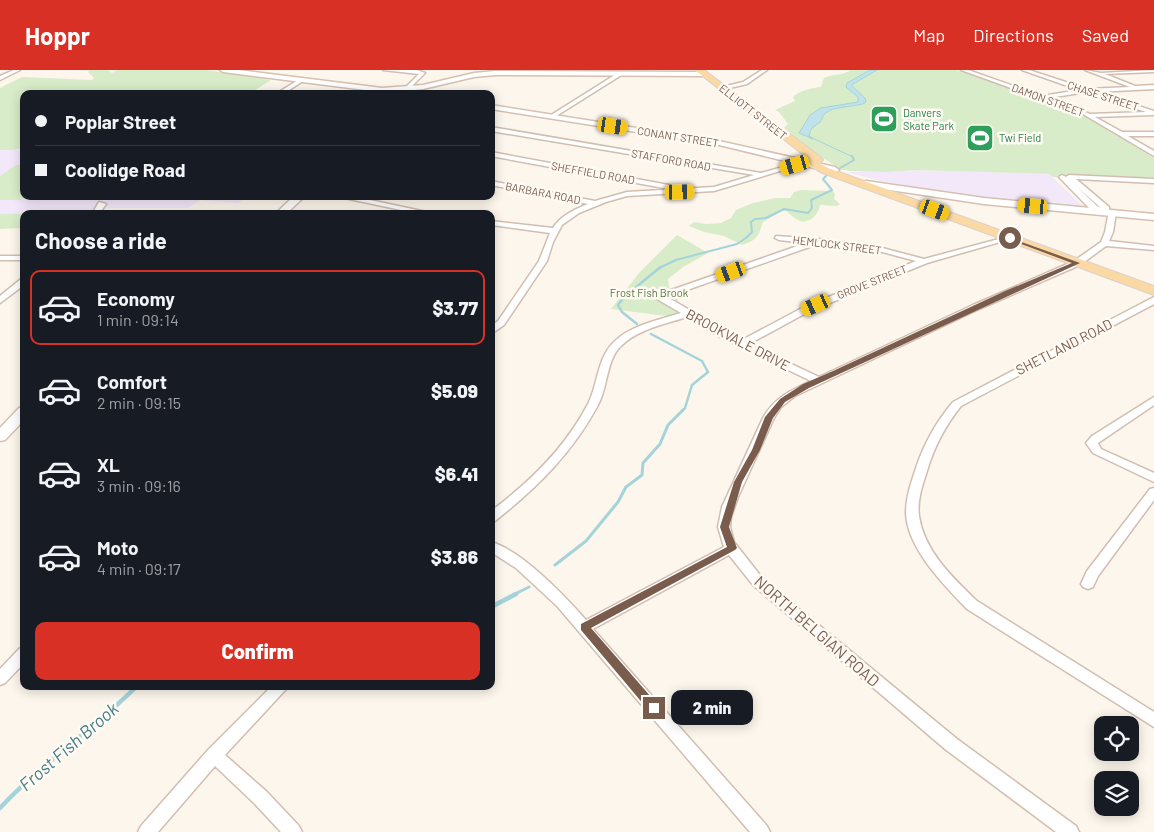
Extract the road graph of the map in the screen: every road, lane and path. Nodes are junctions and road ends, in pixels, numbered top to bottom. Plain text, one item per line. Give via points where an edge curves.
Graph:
1 (18, 70) edge
2 (223, 70) edge
3 (386, 70) edge
4 (766, 70) edge
5 (963, 70) edge
6 (1024, 70) edge
7 (1087, 70) edge
8 (1154, 71) edge
9 (701, 72) edge
10 (620, 74) junction
11 (1098, 74) junction
12 (0, 78) edge
13 (300, 81) junction
14 (439, 84) junction
15 (1154, 87) edge
16 (722, 88) junction
17 (1140, 88) junction
18 (285, 90) edge
19 (381, 90) edge
20 (408, 90) edge
21 (412, 90) edge
22 (431, 90) edge
23 (1088, 91) junction
24 (1154, 94) edge
25 (1042, 97) junction
26 (495, 108) edge
27 (1154, 114) edge
28 (1090, 115) junction
29 (551, 117) junction
30 (495, 130) edge
31 (1120, 134) junction
32 (1154, 134) edge
33 (1154, 154) edge
34 (495, 155) edge
35 (813, 163) junction
36 (762, 175) junction
37 (1154, 181) edge
38 (865, 182) junction
39 (495, 184) edge
40 (696, 191) junction
41 (915, 198) junction
42 (296, 200) edge
43 (359, 200) edge
44 (594, 203) junction
45 (102, 204) dead end
46 (98, 210) edge
47 (284, 210) edge
48 (412, 210) edge
49 (1107, 213) junction
50 (1154, 217) edge
51 (495, 224) edge
52 (555, 231) junction
53 (779, 238) dead end
54 (1010, 238) junction
55 (819, 242) junction
56 (1104, 243) junction
57 (1154, 248) edge
58 (0, 258) edge
59 (20, 258) edge
60 (924, 261) junction
61 (1077, 263) junction
62 (20, 285) edge
63 (1150, 289) edge
64 (0, 300) edge
65 (1154, 300) edge
66 (687, 314) junction
67 (495, 328) edge
68 (742, 344) junction
69 (818, 380) junction
70 (1154, 400) edge
71 (20, 415) edge
72 (0, 437) edge
73 (1154, 478) edge
74 (1154, 492) edge
75 (495, 515) edge
76 (732, 548) junction
77 (495, 549) edge
78 (1088, 584) dead end
79 (584, 627) junction
80 (20, 657) edge
81 (0, 679) edge
82 (278, 690) edge
83 (1154, 720) edge
84 (214, 755) junction
85 (147, 832) edge
86 (293, 832) edge
87 (761, 832) edge
88 (1070, 832) edge

1 - 12 street
2 - 13 main road
3 - 20 street via 422,73
4 - 16 street via 744,83
5 - 25 street, DAMON STREET
6 - 23 street, CHASE STREET
7 - 11 street
8 - 11 street
9 - 10 main road
9 - 16 main road, ELLIOTT STREET
10 - 14 main road via 501,73 474,75
10 - 29 street
11 - 17 street
13 - 18 street
13 - 19 main road
14 - 21 main road
14 - 22 main road
15 - 17 street
16 - 35 main road, ELLIOTT STREET
17 - 23 street
17 - 24 street
23 - 25 street
23 - 27 street, CHASE STREET
25 - 28 street, DAMON STREET
26 - 29 main road, CONANT STREET
27 - 28 street
28 - 31 street, DAMON STREET
29 - 35 main road, CONANT STREET via 719,143
30 - 36 street, STAFFORD ROAD
31 - 32 street
31 - 33 street, DAMON STREET
34 - 40 street, SHEFFIELD ROAD
35 - 36 street
35 - 38 main road, CONANT STREET
36 - 40 street via 714,190
37 - 49 street via 1066,177 1094,208
38 - 41 main road
38 - 41 main road
39 - 44 street, BARBARA ROAD
40 - 44 street via 627,194
41 - 49 main road via 977,200
41 - 54 main road
42 - 47 main road
43 - 48 street
44 - 52 street via 565,218
45 - 46 street
49 - 50 main road
49 - 56 street via 1109,232
51 - 52 street
52 - 67 street via 543,261
53 - 55 street, HEMLOCK STREET
54 - 60 street, GROVE STREET
54 - 61 main road
55 - 60 street, HEMLOCK STREET via 871,247
55 - 66 street, BROOKVALE DRIVE via 660,297
56 - 57 street
56 - 61 street, NORTH BELGIAN ROAD
58 - 59 street
60 - 68 street, GROVE STREET via 805,310
61 - 63 main road
61 - 69 street, NORTH BELGIAN ROAD
62 - 64 street
65 - 83 street, SHETLAND ROAD via 958,404 938,428 912,502 913,519 921,542 950,583 972,605
66 - 68 street, BROOKVALE DRIVE
66 - 75 street via 618,343 609,354 596,400 572,440 546,472
68 - 69 street, BROOKVALE DRIVE
69 - 76 street, NORTH BELGIAN ROAD via 782,400 769,417 738,482 727,514 724,527
70 - 73 street via 1092,443 1097,451
71 - 72 main road
74 - 78 street via 1092,574
76 - 79 street
76 - 88 street, NORTH BELGIAN ROAD via 758,582 888,692 951,744
77 - 79 street via 535,576
79 - 87 street
80 - 81 street
82 - 84 street
84 - 85 street
84 - 86 street

